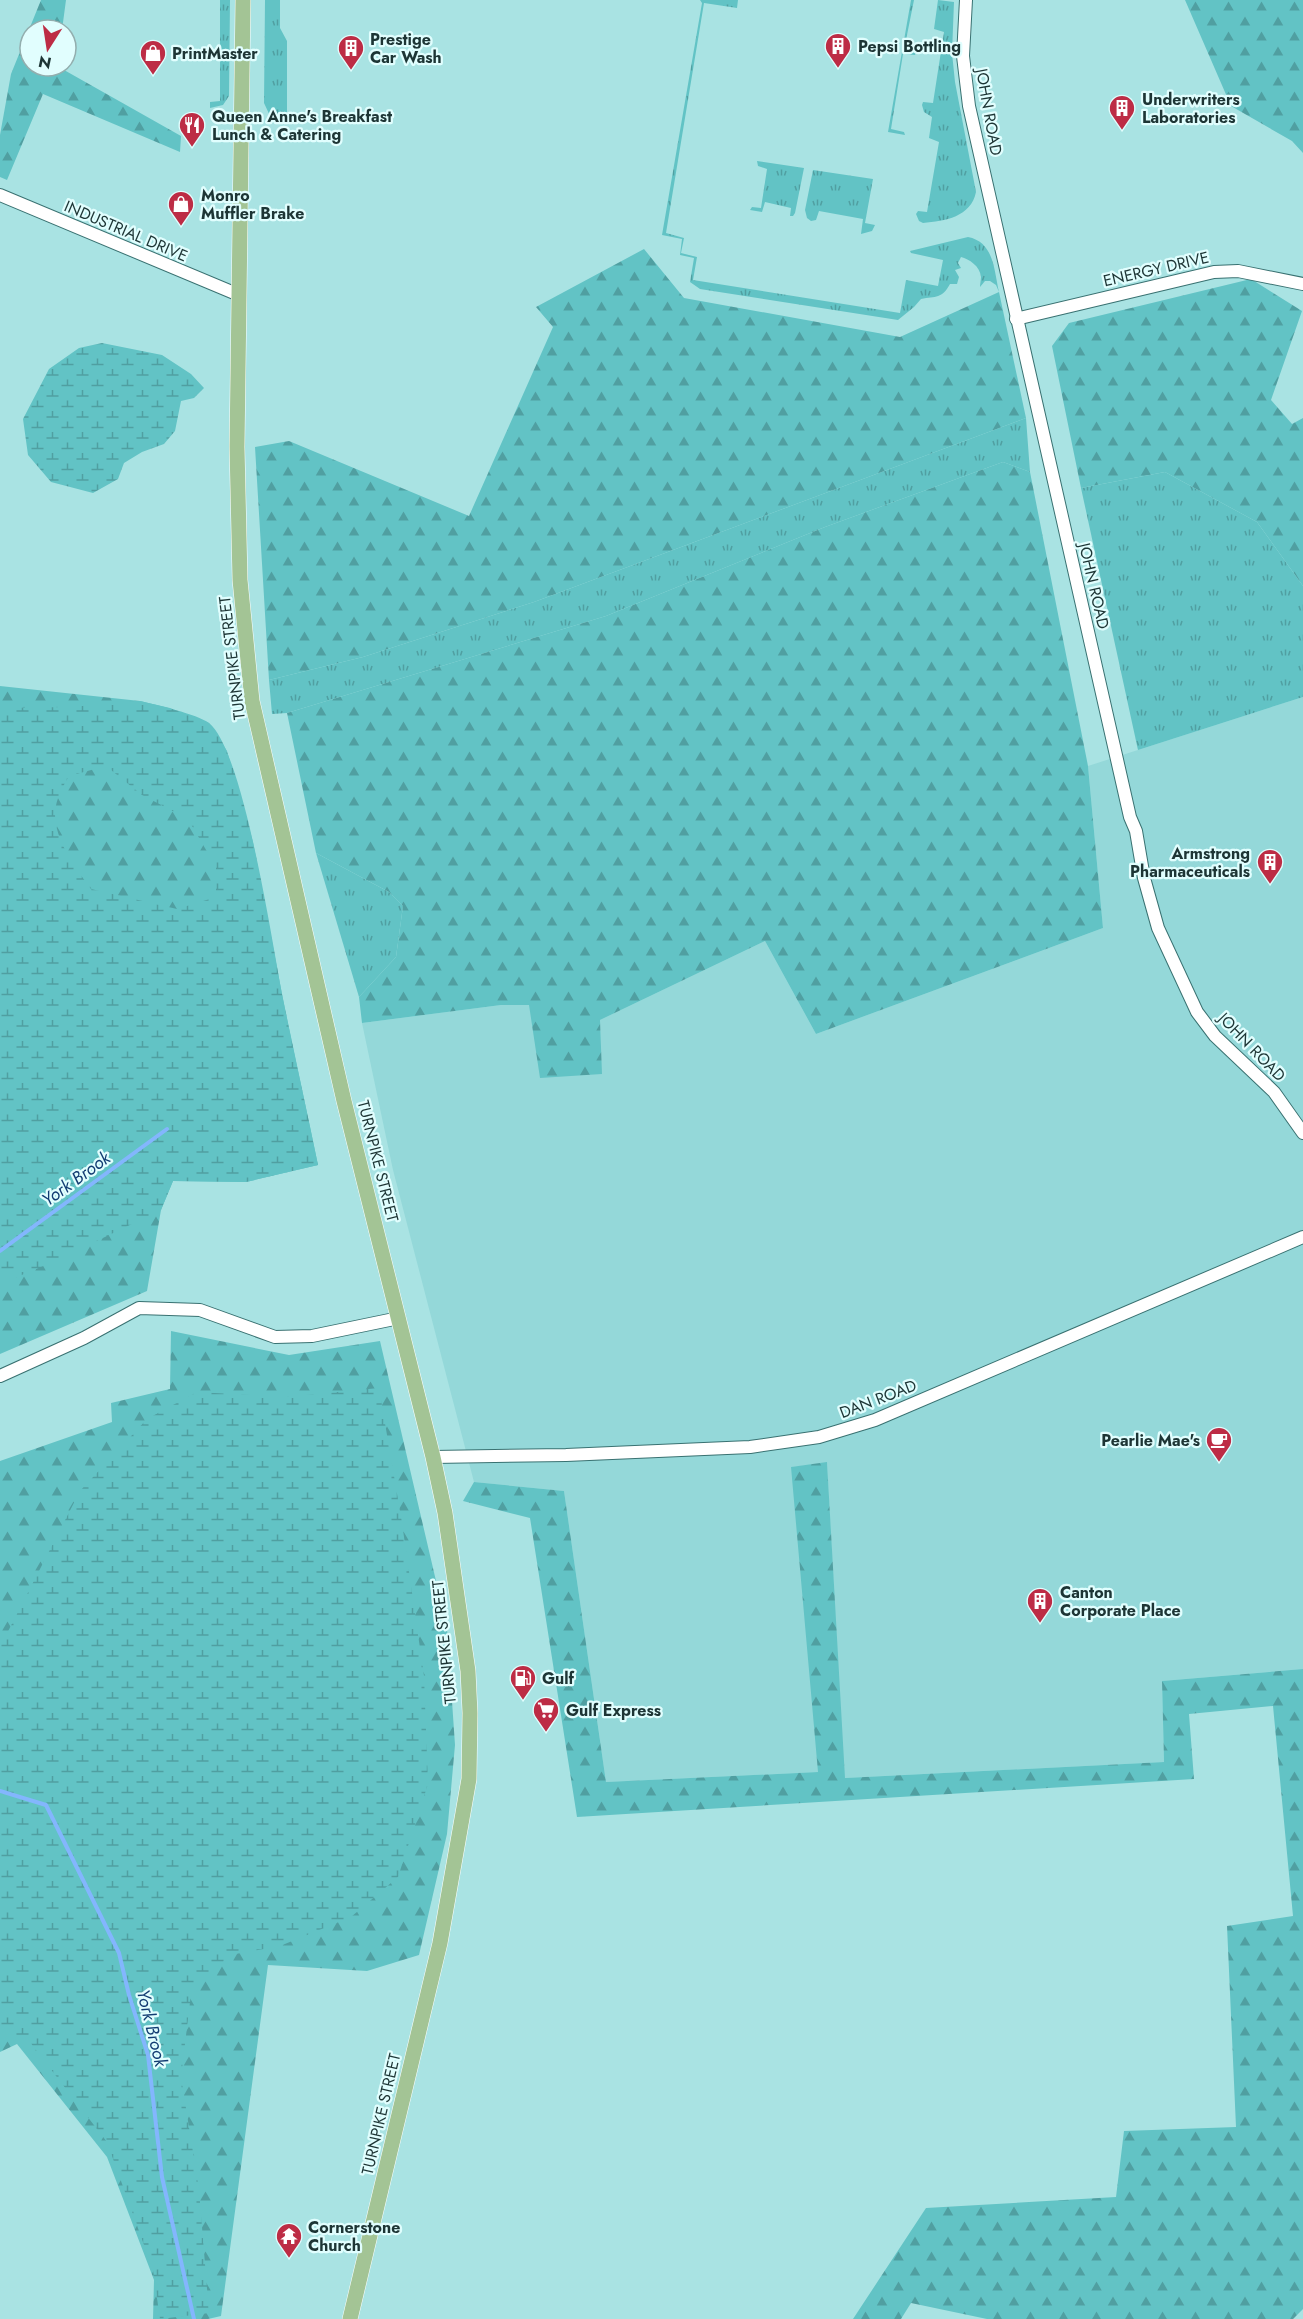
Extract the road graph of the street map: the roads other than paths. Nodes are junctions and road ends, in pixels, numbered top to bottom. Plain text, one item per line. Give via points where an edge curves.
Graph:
1 (243, 0) edge
2 (966, 0) edge
3 (0, 195) edge
4 (1303, 284) edge
5 (239, 295) junction
6 (1017, 319) junction
7 (1303, 1133) edge
8 (1303, 1237) edge
9 (399, 1318) junction
10 (0, 1376) edge
11 (433, 1457) junction
12 (350, 2319) edge

1 - 5 main road, TURNPIKE STREET
2 - 6 street, JOHN ROAD via 963,56 969,106
3 - 5 street, INDUSTRIAL DRIVE
4 - 6 street, ENERGY DRIVE via 1238,271 1214,272
5 - 9 main road, TURNPIKE STREET via 236,375 240,579 252,701
6 - 7 street, JOHN ROAD via 1158,927 1197,1012 1215,1036 1274,1092
8 - 11 street, DAN ROAD via 886,1415 819,1437 750,1447
9 - 10 street via 312,1336 275,1336 200,1310 139,1308
9 - 11 main road, TURNPIKE STREET
11 - 12 main road, TURNPIKE STREET via 449,1536 468,1671 468,1779 440,1943

